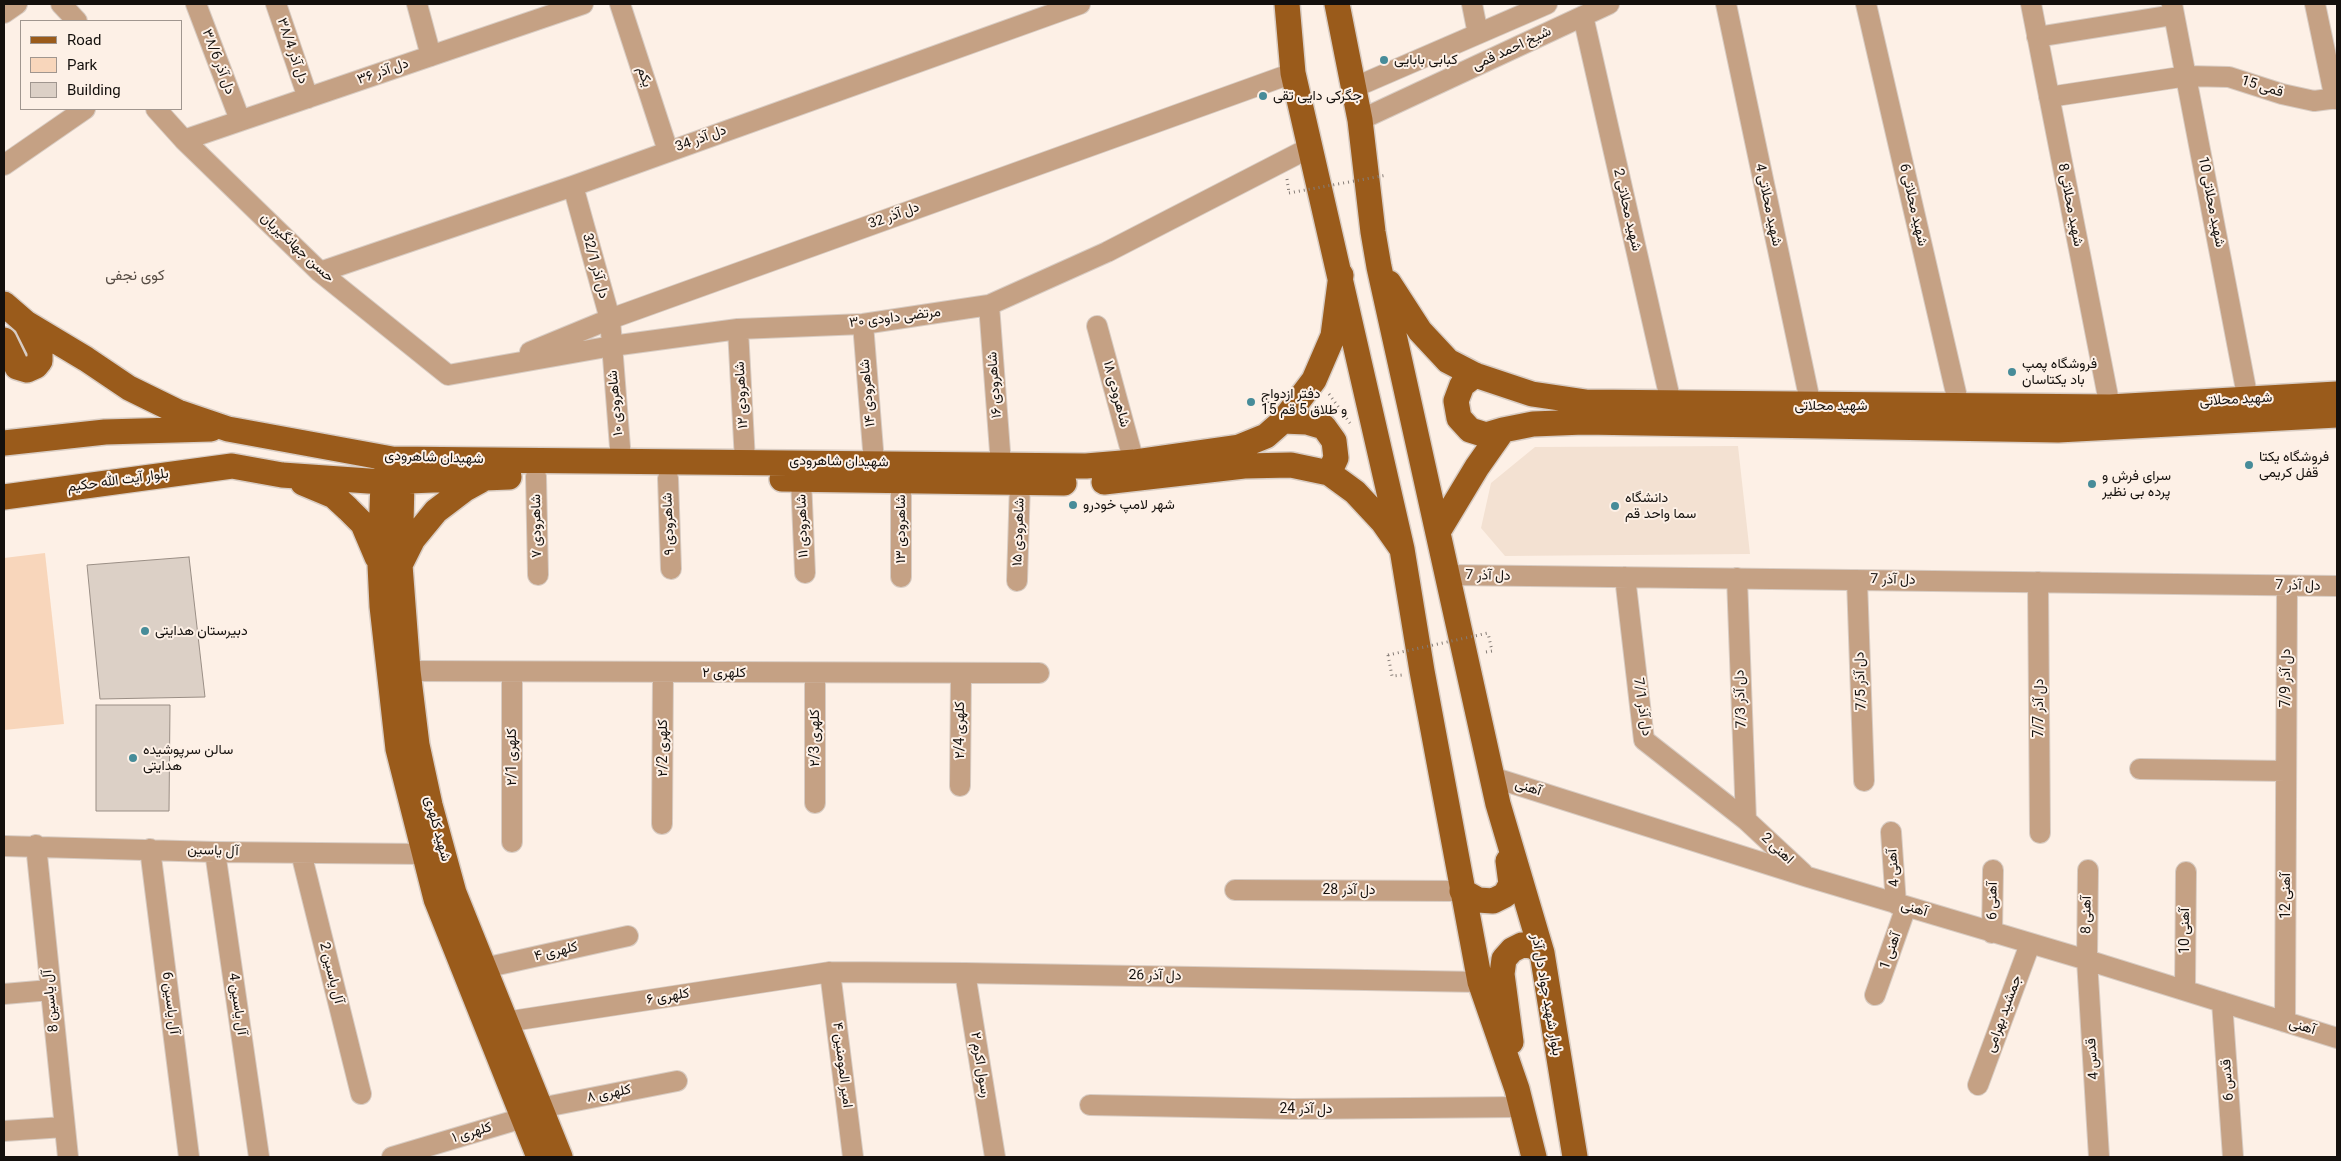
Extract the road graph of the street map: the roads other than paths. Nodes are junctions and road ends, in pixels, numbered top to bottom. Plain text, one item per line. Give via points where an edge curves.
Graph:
1 (16, 4) edge
2 (61, 4) edge
3 (196, 4) edge
4 (276, 4) edge
5 (417, 4) edge
6 (583, 4) edge
7 (620, 4) edge
8 (1080, 4) edge
9 (1274, 4) edge
10 (1287, 4) edge
11 (1337, 4) edge
12 (1472, 4) edge
13 (1547, 4) edge
14 (1609, 4) edge
15 (1726, 4) edge
16 (1866, 4) edge
17 (2031, 4) edge
18 (2315, 4) edge
19 (2173, 9) edge
20 (4, 12) edge
21 (1583, 16) junction
22 (76, 20) edge
23 (1478, 34) junction
24 (2037, 37) junction
25 (431, 56) junction
26 (1293, 73) junction
27 (1382, 76) junction
28 (2187, 76) junction
29 (1353, 88) junction
30 (2049, 97) junction
31 (308, 98) junction
32 (2336, 98) edge
33 (1396, 103) junction
34 (84, 110) edge
35 (157, 110) edge
36 (240, 120) junction
37 (1360, 120) junction
38 (184, 140) junction
39 (1309, 148) junction
40 (668, 150) junction
41 (4, 165) edge
42 (573, 186) junction
43 (1379, 267) junction
44 (320, 272) junction
45 (1340, 275) junction
46 (4, 304) edge
47 (989, 305) junction
48 (610, 318) junction
49 (26, 323) junction
50 (863, 324) junction
51 (1097, 326) dead end
52 (738, 329) junction
53 (4, 340) edge
54 (612, 346) junction
55 (498, 365) junction
56 (448, 375) joint
57 (1475, 375) junction
58 (2337, 394) edge
59 (2248, 400) junction
60 (1671, 403) junction
61 (1811, 406) junction
62 (1959, 406) junction
63 (2110, 407) junction
64 (2337, 416) edge
65 (1283, 421) junction
66 (228, 429) junction
67 (1503, 430) junction
68 (4, 443) edge
69 (392, 459) junction
70 (621, 460) junction
71 (745, 461) junction
72 (874, 462) junction
73 (1134, 462) junction
74 (1001, 465) junction
75 (232, 466) joint
76 (1329, 473) junction
77 (282, 475) junction
78 (536, 476) junction
79 (487, 477) junction
80 (668, 478) junction
81 (801, 479) junction
82 (901, 481) junction
83 (392, 482) junction
84 (1020, 482) junction
85 (4, 497) edge
86 (1439, 530) junction
87 (1402, 549) junction
88 (390, 565) junction
89 (671, 569) dead end
90 (805, 573) dead end
91 (538, 575) dead end
92 (1448, 575) junction
93 (901, 577) dead end
94 (1625, 577) junction
95 (1737, 578) junction
96 (1858, 580) junction
97 (1017, 581) dead end
98 (2038, 582) junction
99 (2287, 586) junction
100 (2337, 586) edge
101 (408, 671) junction
102 (512, 672) junction
103 (663, 672) junction
104 (816, 673) junction
105 (961, 673) junction
106 (1039, 674) dead end
107 (2140, 768) dead end
108 (2286, 771) junction
109 (1492, 777) junction
110 (1864, 781) dead end
111 (960, 786) dead end
112 (815, 804) dead end
113 (1498, 804) junction
114 (1746, 820) junction
115 (662, 824) dead end
116 (1891, 832) dead end
117 (2040, 833) dead end
118 (512, 842) dead end
119 (4, 846) edge
120 (36, 846) junction
121 (150, 849) junction
122 (433, 851) junction
123 (216, 852) junction
124 (301, 852) junction
125 (1993, 870) dead end
126 (2088, 870) dead end
127 (2186, 872) dead end
128 (1808, 877) junction
129 (1235, 890) dead end
130 (1462, 890) junction
131 (1901, 906) junction
132 (1992, 932) junction
133 (628, 936) dead end
134 (2030, 944) junction
135 (1542, 953) junction
136 (2086, 960) junction
137 (484, 968) junction
138 (830, 972) junction
139 (965, 973) junction
140 (1480, 982) junction
141 (50, 990) junction
142 (2185, 990) junction
143 (4, 994) edge
144 (1875, 995) dead end
145 (2222, 1002) junction
146 (505, 1022) junction
147 (2285, 1022) junction
148 (2337, 1038) edge
149 (677, 1081) dead end
150 (1978, 1084) dead end
151 (361, 1094) dead end
152 (1520, 1098) junction
153 (1090, 1105) dead end
154 (532, 1113) junction
155 (64, 1128) junction
156 (4, 1131) edge
157 (68, 1157) edge
158 (189, 1157) edge
159 (259, 1157) edge
160 (392, 1157) edge
161 (539, 1157) edge
162 (560, 1157) edge
163 (853, 1157) edge
164 (995, 1157) edge
165 (1534, 1157) edge
166 (1575, 1157) edge
167 (2099, 1157) edge
168 (2233, 1157) edge

1 - 20 street
2 - 22 street
3 - 36 street, دل آذر ۳۸/6
4 - 31 street, دل آذر ۳۸/4
5 - 25 street
6 - 25 street, دل آذر ۳۶
7 - 40 street, یکم
8 - 40 street, دل آذر 34
9 - 26 main road
10 - 26 main road
11 - 29 main road, بلوار شهید جواد دل آذر
12 - 23 street
13 - 23 street, شیخ احمد قمی
14 - 21 street, شیخ احمد قمی
15 - 61 street, شهید محلاتی 4
16 - 62 street, شهید محلاتی 6
17 - 24 street, شهید محلاتی 8
18 - 32 street
19 - 24 street
19 - 28 street, شهید محلاتی 10
21 - 33 street, شیخ احمد قمی
21 - 60 street, شهید محلاتی 2
23 - 27 street, شیخ احمد قمی
24 - 30 street, شهید محلاتی 8
25 - 31 street, دل آذر ۳۶
26 - 39 main road
26 - 48 street, دل آذر 32
27 - 29 street, شیخ احمد قمی
27 - 33 street via 1377,84 1377,94 1385,102
28 - 30 street, قمی 15
28 - 32 street, قمی 15 via 2229,77 2314,101
28 - 59 street, شهید محلاتی 10
29 - 37 main road, بلوار شهید جواد دل آذر
30 - 63 street, شهید محلاتی 8
31 - 36 street, دل آذر ۳۶
33 - 37 street, شیخ احمد قمی
34 - 41 street
35 - 38 street, حسن جهانگیریان
36 - 38 street, دل آذر ۳۶
37 - 43 main road, بلوار شهید جواد دل آذر
38 - 44 street, حسن جهانگیریان
39 - 45 main road
39 - 47 street, ۳۰ مرتضی داودی via 1107,252
40 - 42 street, دل آذر 34
42 - 44 street, دل آذر 34
42 - 48 street, دل آذر 32/1
43 - 57 main road, شهید محلاتی via 1420,331 1448,361
43 - 86 main road, بلوار شهید جواد دل آذر
44 - 56 street, حسن جهانگیریان
45 - 65 main road, شهیدان شاهرودی via 1333,336 1314,380
45 - 87 main road
46 - 49 main road
47 - 50 street, ۳۰ مرتضی داودی
47 - 74 street, شاهرودی ۱۶
48 - 54 street, دل آذر 32/1
48 - 55 street, دل آذر 32
49 - 53 main road via 40,351 40,361 36,366 27,370 16,367
49 - 66 main road via 129,388 178,412
50 - 52 street, ۳۰ مرتضی داودی
50 - 72 street, شاهرودی ۱۴
51 - 73 street, شاهرودی ۱۸
52 - 54 street, ۳۰ مرتضی داودی
52 - 71 street, شاهرودی ۱۲
54 - 55 street, ۳۰ مرتضی داودی
54 - 70 street, شاهرودی ۱۰
55 - 56 street, ۳۰ مرتضی داودی
57 - 60 main road, شهید محلاتی via 1532,394 1586,402
57 - 67 main road, شهید محلاتی via 1462,385 1456,401 1459,418 1470,430 1486,435
58 - 59 main road, شهید محلاتی
59 - 63 main road, شهید محلاتی
60 - 61 main road, شهید محلاتی
61 - 62 main road, شهید محلاتی
62 - 63 main road, شهید محلاتی
64 - 67 main road, شهید محلاتی via 2058,430 1584,422 1533,424
65 - 73 main road, شهیدان شاهرودی via 1266,436 1239,447
65 - 76 main road via 1324,427 1334,440 1336,449 1336,458
66 - 68 main road via 105,432
66 - 69 main road, شهیدان شاهرودی
67 - 86 main road
69 - 70 main road, شهیدان شاهرودی
69 - 83 main road
70 - 71 main road, شهیدان شاهرودی
71 - 72 main road, شهیدان شاهرودی
72 - 74 main road, شهیدان شاهرودی
73 - 74 main road, شهیدان شاهرودی via 1086,466
75 - 77 main road, شهیدان شاهرودی
75 - 85 main road, بلوار آیت الله حکیم
76 - 84 main road, شهیدان شاهرودی via 1291,465 1244,466 1138,480
76 - 87 main road, شهیدان شاهرودی via 1355,492 1383,522
77 - 83 main road, شهیدان شاهرودی
77 - 88 main road via 334,496 363,524
78 - 79 main road, شهیدان شاهرودی
78 - 80 main road, شهیدان شاهرودی
78 - 91 street, ۷ شاهرودی
79 - 83 main road, شهیدان شاهرودی
79 - 88 main road via 436,511
80 - 81 main road, شهیدان شاهرودی
80 - 89 street, ۹ شاهرودی
81 - 82 main road, شهیدان شاهرودی
81 - 90 street, ۱۱ شاهرودی
82 - 84 main road, شهیدان شاهرودی
82 - 93 street, ۱۳ شاهرودی
83 - 88 main road, شهید کلهری
84 - 97 street, ۱۵ شاهرودی
86 - 92 main road, بلوار شهید جواد دل آذر
87 - 130 main road
88 - 101 main road, شهید کلهری
88 - 122 main road, شهید کلهری via 382,606 398,749
92 - 94 street, دل آذر 7
92 - 109 main road, بلوار شهید جواد دل آذر
94 - 95 street, دل آذر 7
94 - 114 street, دل آذر 7/1 via 1644,740
95 - 96 street, دل آذر 7
95 - 114 street, دل آذر 7/3
96 - 98 street, دل آذر 7
96 - 110 street, دل آذر 7/5
98 - 99 street, دل آذر 7
98 - 117 street, دل آذر 7/7
99 - 100 street, دل آذر 7
99 - 108 street, دل آذر 7/9
101 - 102 street, کلهری ۲
101 - 122 main road, شهید کلهری
102 - 103 street, کلهری ۲
102 - 118 street, کلهری ۲/1
103 - 104 street, کلهری ۲
103 - 115 street, کلهری ۲/2
104 - 105 street, کلهری ۲
104 - 112 street, کلهری ۲/3
105 - 106 street, کلهری ۲
105 - 111 street, کلهری ۲/4
107 - 108 street
108 - 147 street, آهنی 12
109 - 113 main road, بلوار شهید جواد دل آذر
109 - 128 street, آهنی
113 - 130 main road via 1510,884 1505,895 1492,901 1478,900
113 - 135 main road, بلوار شهید جواد دل آذر
114 - 128 street, اهنی 2
116 - 131 street, آهنی 4
119 - 120 street, آل یاسین
120 - 121 street, آل یاسین
120 - 141 street, آل یاسین 8
121 - 123 street, آل یاسین
121 - 158 street, آل یاسین 6
122 - 124 street, آل یاسین
122 - 137 main road, شهید کلهری
122 - 154 main road, شهید کلهری via 436,899
123 - 124 street, آل یاسین
123 - 159 street, آل یاسین 4
124 - 151 street, آل یاسین 2
125 - 132 street, آهنی 6
126 - 136 street, آهنی 8
127 - 142 street, آهنی 10
128 - 131 street, آهنی
129 - 130 street, دل آذر 28
130 - 140 main road
131 - 132 street, آهنی
131 - 144 street, آهنی 1
132 - 134 street, آهنی
133 - 137 street, کلهری ۴
134 - 136 street, آهنی
134 - 150 street, جمشید بهرامی
135 - 152 main road via 1533,946 1522,945 1504,959 1502,974
135 - 166 main road, بلوار شهید جواد دل آذر
136 - 142 street, آهنی
136 - 167 street, قدس 4
137 - 146 main road, شهید کلهری
138 - 139 street, دل آذر 26
138 - 146 street, کلهری ۶
138 - 163 street, امیر المومنین ۴
139 - 140 street, دل آذر 26
139 - 164 street, رسول اکرم ۲
140 - 152 main road
141 - 143 street
141 - 155 street, آل یاسین 8
142 - 145 street, آهنی
145 - 147 street, آهنی
145 - 168 street, قدس 6
146 - 154 main road, شهید کلهری
147 - 148 street, آهنی
149 - 154 street, کلهری ۸
152 - 153 street, دل آذر 24 via 1293,1109
152 - 165 main road
154 - 160 street, کلهری ۱
154 - 161 main road, شهید کلهری
154 - 162 main road, شهید کلهری
155 - 156 street
155 - 157 street, آل یاسین 8

